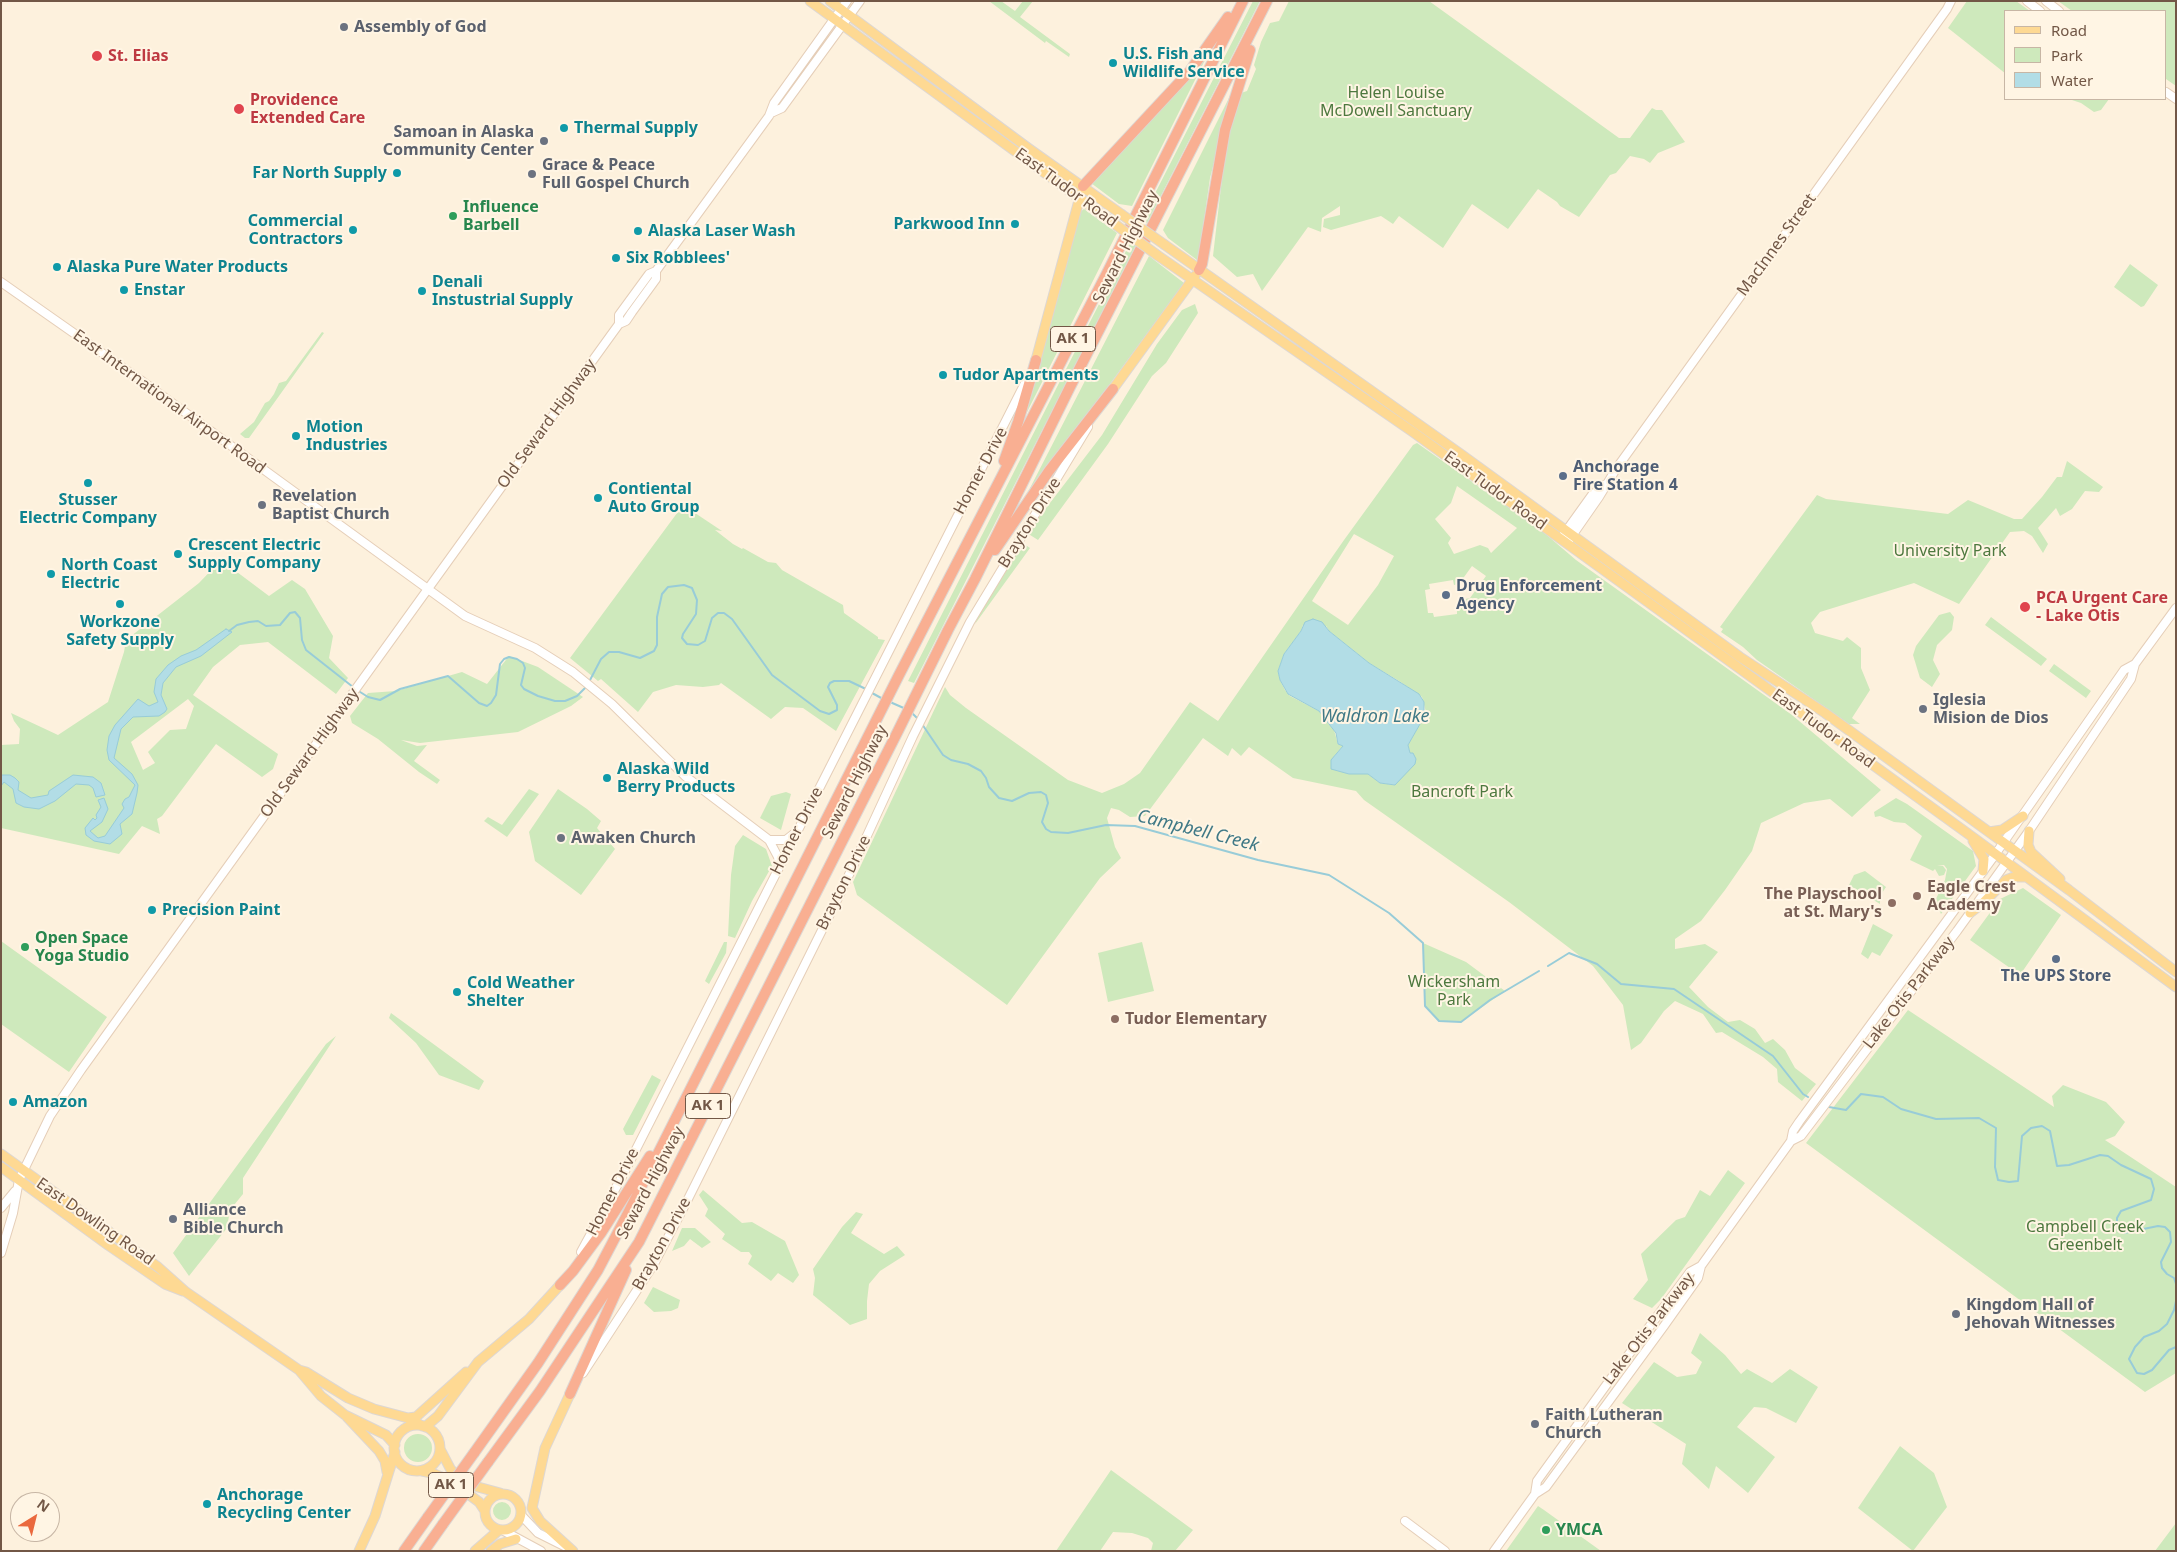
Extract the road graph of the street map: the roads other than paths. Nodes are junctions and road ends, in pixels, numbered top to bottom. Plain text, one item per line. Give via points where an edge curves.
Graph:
1 (810, 1) edge
2 (830, 1) edge
3 (847, 1) edge
4 (860, 1) edge
5 (1238, 1) edge
6 (1243, 1) edge
7 (1268, 1) edge
8 (2027, 1) edge
9 (2046, 1) edge
10 (1952, 3) edge
11 (841, 10) junction
12 (2039, 10) edge
13 (2058, 10) edge
14 (850, 16) junction
15 (834, 19) junction
16 (843, 25) junction
17 (771, 113) junction
18 (1083, 186) junction
19 (1079, 199) junction
20 (1199, 270) junction
21 (656, 271) junction
22 (1192, 280) junction
23 (1, 282) edge
24 (631, 298) junction
25 (632, 312) junction
26 (619, 324) junction
27 (1036, 360) junction
28 (1113, 389) junction
29 (989, 502) junction
30 (1569, 533) junction
31 (1564, 541) junction
32 (975, 579) junction
33 (427, 591) junction
34 (2176, 608) edge
35 (2135, 664) junction
36 (2124, 670) junction
37 (2096, 711) junction
38 (2109, 711) junction
39 (2086, 745) junction
40 (2022, 816) junction
41 (797, 831) junction
42 (1988, 832) junction
43 (2029, 832) junction
44 (1967, 833) junction
45 (769, 840) junction
46 (2003, 842) junction
47 (2015, 851) junction
48 (1995, 854) junction
49 (2007, 862) junction
50 (779, 868) junction
51 (1983, 871) junction
52 (2026, 877) junction
53 (2069, 890) junction
54 (1970, 913) junction
55 (2176, 972) edge
56 (2176, 987) edge
57 (678, 1113) junction
58 (1791, 1140) junction
59 (1, 1154) edge
60 (1, 1167) edge
61 (23, 1170) junction
62 (18, 1185) junction
63 (1, 1208) edge
64 (639, 1242) junction
65 (1, 1253) edge
66 (1701, 1266) junction
67 (560, 1285) junction
68 (186, 1292) junction
69 (478, 1362) junction
70 (300, 1370) junction
71 (570, 1394) junction
72 (345, 1415) junction
73 (408, 1418) junction
74 (423, 1426) junction
75 (395, 1449) junction
76 (440, 1449) junction
77 (421, 1471) junction
78 (387, 1475) junction
79 (508, 1494) junction
80 (1536, 1494) junction
81 (533, 1499) junction
82 (485, 1511) junction
83 (522, 1513) junction
84 (1405, 1521) dead end
85 (501, 1531) junction
86 (516, 1539) junction
87 (359, 1551) edge
88 (404, 1551) edge
89 (424, 1551) edge
90 (474, 1551) edge
91 (491, 1551) edge
92 (541, 1551) edge
93 (572, 1551) edge
94 (1445, 1551) edge
95 (1494, 1551) edge

1 - 15 main road, East Tudor Road
2 - 11 main road, East Tudor Road
3 - 11 main road, Old Seward Highway
4 - 14 main road, Old Seward Highway
5 - 18 highway via 1190,70
6 - 29 highway, Seward Highway / AK 1
7 - 20 highway via 1246,60 1226,130
7 - 32 highway, Seward Highway / AK 1
8 - 12 main road
9 - 13 main road
10 - 30 main road, MacInnes Street via 1605,484 1599,497
11 - 14 main road, East Tudor Road
11 - 15 main road, Old Seward Highway
14 - 16 main road, Old Seward Highway
14 - 18 main road, East Tudor Road
15 - 16 main road, East Tudor Road
15 - 17 main road, Old Seward Highway via 774,103
16 - 17 main road, Old Seward Highway via 782,108
16 - 19 main road, East Tudor Road
17 - 21 main road, Old Seward Highway
18 - 19 main road, Homer Drive
18 - 20 main road, East Tudor Road, bridge
19 - 22 main road, East Tudor Road, bridge
19 - 27 main road, Homer Drive
20 - 22 main road, Brayton Drive
20 - 30 main road, East Tudor Road via 1420,424
21 - 24 main road, Old Seward Highway via 649,274
21 - 25 main road, Old Seward Highway via 656,279
22 - 28 main road, Brayton Drive
22 - 31 main road, East Tudor Road via 1413,432
23 - 33 main road, East International Airport Road via 142,381
24 - 25 main road
24 - 26 main road, Old Seward Highway via 619,315
25 - 26 main road, Old Seward Highway via 626,321
26 - 33 main road, Old Seward Highway
27 - 29 highway
27 - 41 main road, Homer Drive
28 - 32 highway via 1049,471
28 - 71 main road, Brayton Drive via 970,622 841,892 654,1264
29 - 57 highway, Seward Highway / AK 1
30 - 31 main road, MacInnes Street
30 - 42 main road, East Tudor Road
31 - 44 main road, East Tudor Road
32 - 64 highway, Seward Highway / AK 1
33 - 45 main road, East International Airport Road via 465,616 535,648 573,672 685,776
33 - 61 main road, Old Seward Highway via 81,1070 50,1116
34 - 35 main road, Lake Otis Parkway
35 - 36 main road, Lake Otis Parkway
35 - 38 main road, Lake Otis Parkway via 2132,679
36 - 37 main road, Lake Otis Parkway
36 - 38 main road via 2121,682 2110,699
37 - 39 main road via 2097,718
37 - 40 main road, Lake Otis Parkway
38 - 39 main road, Lake Otis Parkway
39 - 43 main road, Lake Otis Parkway
40 - 42 main road via 2002,830
40 - 46 main road, Lake Otis Parkway
41 - 45 main road via 786,840
41 - 50 main road, Homer Drive
42 - 46 main road, East Tudor Road
43 - 47 main road, Lake Otis Parkway
43 - 53 main road via 2031,852
44 - 48 main road, East Tudor Road
44 - 51 main road via 1982,853
45 - 50 main road, East International Airport Road via 778,857
46 - 47 main road, East Tudor Road
46 - 48 main road, Lake Otis Parkway
47 - 49 main road, Lake Otis Parkway
47 - 53 main road, East Tudor Road
48 - 49 main road, East Tudor Road
48 - 51 main road, Lake Otis Parkway
49 - 52 main road, East Tudor Road
49 - 54 main road, Lake Otis Parkway
50 - 67 main road, Homer Drive via 595,1230
51 - 58 main road, Lake Otis Parkway via 1821,1091 1793,1131
52 - 54 main road via 2006,880
52 - 56 main road, East Tudor Road
53 - 55 main road, East Tudor Road
54 - 58 main road, Lake Otis Parkway via 1801,1136
57 - 67 highway via 601,1233
57 - 88 highway, Seward Highway / AK 1, bridge via 598,1270 538,1363
58 - 66 main road, Lake Otis Parkway
59 - 61 main road, East Dowling Road
60 - 62 main road, East Dowling Road
61 - 62 main road, Old Seward Highway
61 - 68 main road, East Dowling Road via 158,1266
62 - 63 main road, Old Seward Highway
62 - 65 main road, Old Seward Highway
62 - 68 main road, East Dowling Road via 157,1278
64 - 71 highway
64 - 89 highway, Seward Highway / AK 1, bridge via 540,1391
66 - 80 main road, Lake Otis Parkway via 1698,1278 1664,1326 1546,1487
66 - 80 main road, Lake Otis Parkway via 1690,1272 1578,1424 1537,1481
67 - 69 main road, Homer Drive via 529,1320
68 - 70 main road, East Dowling Road
69 - 73 main road via 430,1406 416,1417
69 - 74 main road, Homer Drive via 438,1416
70 - 72 main road, East Dowling Road via 320,1396
70 - 73 main road, East Dowling Road via 348,1398
71 - 81 main road, Brayton Drive via 546,1448
72 - 75 main road, East Dowling Road via 386,1436
72 - 78 main road via 379,1452
73 - 74 main road, East Dowling Road
74 - 75 main road via 407,1428 397,1438
74 - 76 main road via 437,1437
75 - 77 main road via 402,1465
75 - 78 main road
76 - 77 main road via 436,1461
76 - 79 main road via 451,1470 463,1479 478,1487
77 - 82 main road via 451,1481 479,1502
78 - 87 main road via 375,1516
79 - 82 main road via 492,1497
79 - 83 main road via 518,1501
80 - 95 main road, Lake Otis Parkway
81 - 83 main road, Brayton Drive
81 - 93 main road via 532,1508 540,1521
82 - 85 main road via 490,1525
83 - 85 main road via 515,1527
83 - 93 main road via 538,1533
84 - 94 main road
85 - 86 main road
85 - 90 main road
86 - 91 main road
86 - 92 main road

